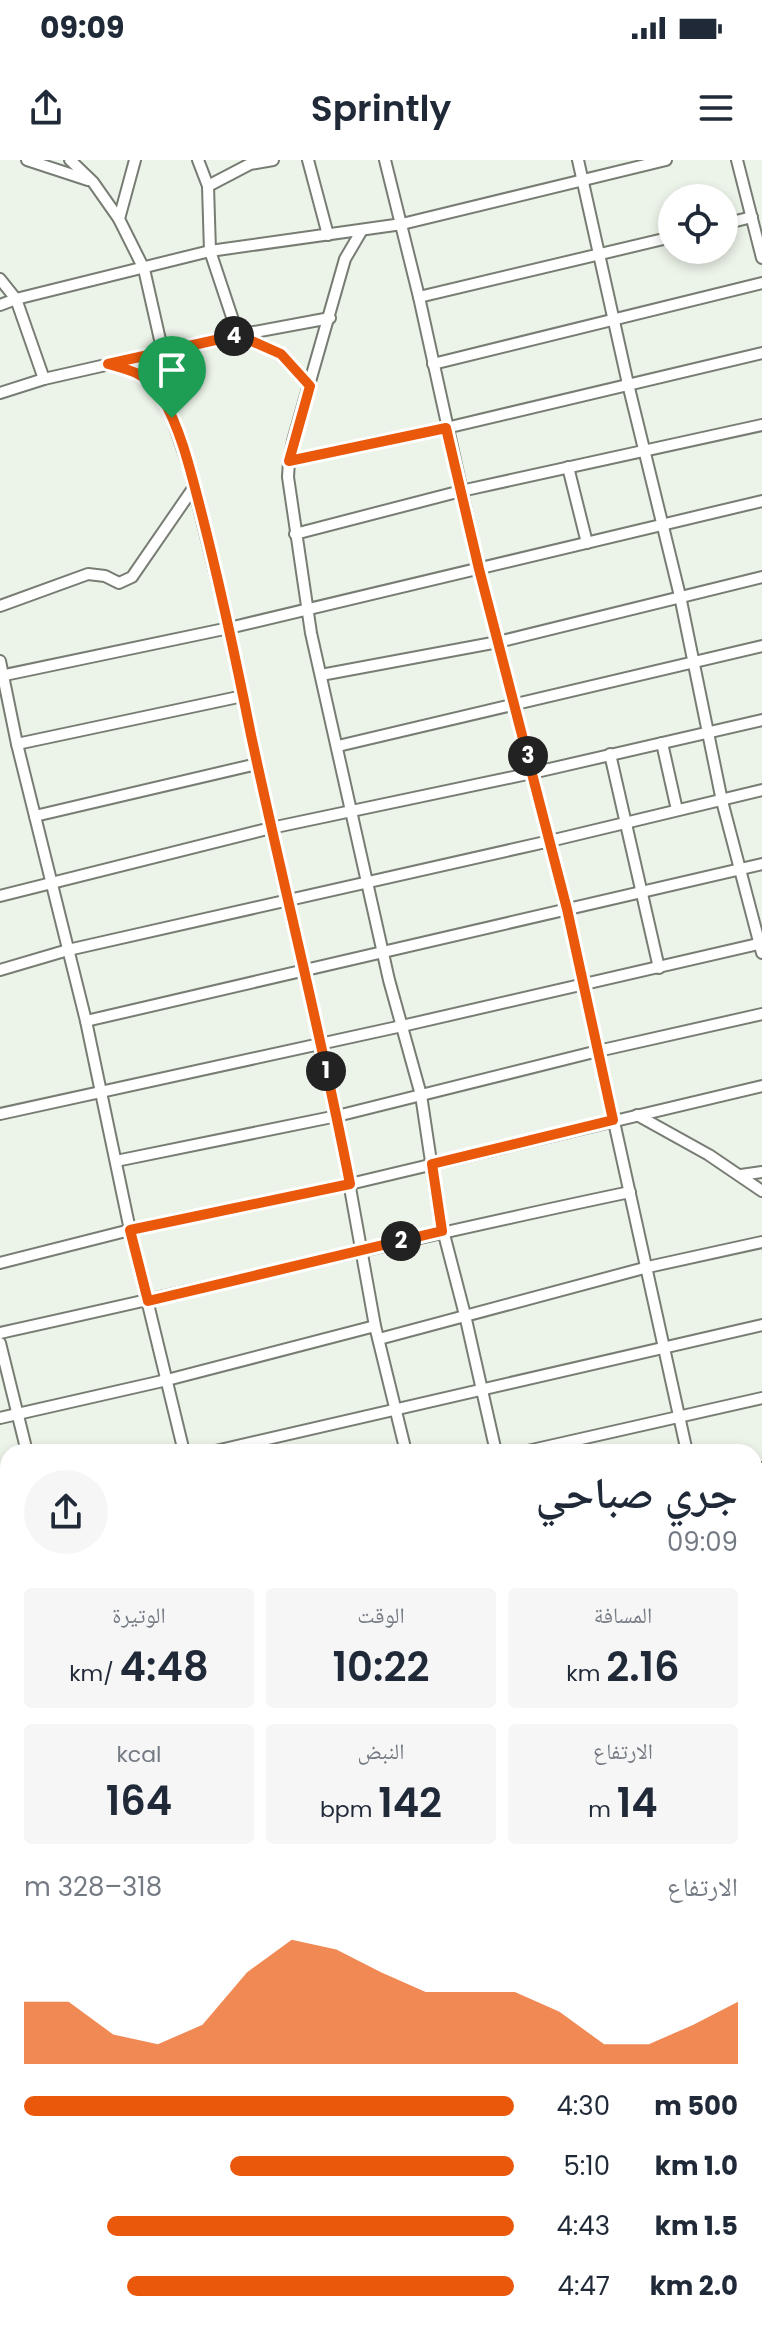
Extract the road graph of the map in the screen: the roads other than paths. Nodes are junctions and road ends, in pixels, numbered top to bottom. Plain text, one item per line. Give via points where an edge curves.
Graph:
1 (27, 160) edge
2 (70, 160) edge
3 (135, 160) edge
4 (198, 160) edge
5 (273, 160) edge
6 (308, 160) edge
7 (385, 160) edge
8 (578, 160) edge
9 (666, 160) edge
10 (737, 160) edge
11 (583, 179) junction
12 (93, 182) junction
13 (208, 186) junction
14 (752, 217) junction
15 (119, 219) junction
16 (738, 220) edge
17 (402, 224) junction
18 (362, 230) junction
19 (328, 235) junction
20 (658, 240) edge
21 (210, 251) junction
22 (600, 255) junction
23 (762, 258) edge
24 (144, 269) junction
25 (0, 279) edge
26 (762, 283) edge
27 (419, 297) junction
28 (16, 299) junction
29 (0, 305) edge
30 (330, 318) junction
31 (614, 318) junction
32 (238, 335) junction
33 (163, 353) junction
34 (762, 353) edge
35 (108, 364) junction
36 (433, 364) junction
37 (44, 379) junction
38 (628, 384) junction
39 (310, 386) junction
40 (0, 393) edge
41 (762, 425) edge
42 (446, 428) junction
43 (644, 450) junction
44 (289, 461) junction
45 (568, 467) junction
46 (194, 487) junction
47 (461, 491) junction
48 (762, 501) edge
49 (662, 524) junction
50 (295, 534) junction
51 (587, 543) junction
52 (479, 569) junction
53 (762, 577) edge
54 (680, 596) junction
55 (0, 606) edge
56 (306, 608) junction
57 (229, 628) junction
58 (498, 642) junction
59 (762, 646) edge
60 (0, 661) edge
61 (694, 663) junction
62 (321, 675) junction
63 (2, 676) edge
64 (243, 696) junction
65 (516, 705) junction
66 (762, 720) edge
67 (708, 732) junction
68 (662, 743) junction
69 (17, 744) junction
70 (338, 746) junction
71 (610, 754) junction
72 (257, 764) junction
73 (532, 773) junction
74 (762, 790) edge
75 (722, 801) junction
76 (677, 810) junction
77 (352, 811) junction
78 (35, 816) junction
79 (625, 824) junction
80 (271, 828) junction
81 (550, 841) junction
82 (762, 864) edge
83 (739, 870) junction
84 (368, 881) junction
85 (52, 884) junction
86 (641, 892) junction
87 (0, 896) edge
88 (288, 899) junction
89 (567, 909) junction
90 (761, 947) edge
91 (68, 950) junction
92 (382, 951) junction
93 (659, 968) junction
94 (304, 969) junction
95 (0, 970) edge
96 (583, 985) junction
97 (762, 1014) edge
98 (86, 1021) junction
99 (402, 1026) junction
100 (321, 1045) junction
101 (598, 1051) junction
102 (762, 1086) edge
103 (101, 1091) junction
104 (421, 1095) junction
105 (0, 1114) edge
106 (637, 1115) junction
107 (337, 1116) junction
108 (613, 1120) junction
109 (116, 1161) junction
110 (432, 1164) junction
111 (762, 1172) edge
112 (741, 1175) junction
113 (350, 1184) junction
114 (762, 1191) edge
115 (630, 1192) junction
116 (130, 1230) junction
117 (442, 1231) junction
118 (762, 1242) edge
119 (361, 1251) junction
120 (0, 1263) edge
121 (648, 1267) junction
122 (148, 1301) junction
123 (465, 1315) junction
124 (762, 1325) edge
125 (375, 1326) junction
126 (0, 1333) edge
127 (379, 1339) junction
128 (0, 1343) edge
129 (665, 1346) junction
130 (167, 1380) junction
131 (483, 1391) junction
132 (762, 1398) edge
133 (397, 1410) junction
134 (18, 1414) junction
135 (680, 1417) junction
136 (0, 1418) edge
137 (25, 1444) edge
138 (182, 1444) edge
139 (246, 1444) edge
140 (404, 1444) edge
141 (494, 1444) edge
142 (559, 1444) edge
143 (685, 1444) edge

1 - 12 street
2 - 12 street
3 - 15 street
4 - 13 street
5 - 13 street via 250,164
6 - 19 street
7 - 17 street
8 - 11 street
9 - 11 street
10 - 14 street
11 - 17 street
11 - 22 street
12 - 15 street
13 - 21 street
14 - 16 street
14 - 23 street
15 - 24 street
17 - 18 street
17 - 27 street
18 - 19 street
18 - 30 street via 345,259
19 - 21 street
20 - 22 street
21 - 24 street
21 - 32 street
22 - 27 street
22 - 31 street
24 - 28 street
24 - 33 street
25 - 28 street
26 - 31 street
27 - 36 street
28 - 29 street
28 - 37 street
30 - 32 street
30 - 39 street
31 - 36 street
31 - 38 street
32 - 33 street
32 - 39 street via 281,354
33 - 35 street
34 - 38 street
35 - 37 street
35 - 46 street via 149,380 161,395
36 - 42 street
37 - 40 street
38 - 42 street
38 - 43 street
39 - 44 street
41 - 43 street
42 - 44 street
42 - 47 street
43 - 45 street
43 - 49 street
44 - 50 street
45 - 47 street
45 - 51 street
46 - 55 street via 126,582 88,574
46 - 57 street
47 - 50 street
47 - 52 street
48 - 49 street
49 - 51 street
49 - 54 street
50 - 56 street
51 - 52 street
52 - 56 street
52 - 58 street
53 - 54 street
54 - 58 street
54 - 61 street
56 - 57 street
56 - 62 street
57 - 63 street
57 - 64 street
58 - 62 street
58 - 65 street
59 - 61 street
60 - 63 street
61 - 65 street
61 - 67 street
62 - 70 street
63 - 69 street
64 - 69 street
64 - 72 street
65 - 70 street
65 - 73 street
66 - 67 street
67 - 68 street
67 - 75 street
68 - 71 street
68 - 76 street
69 - 78 street
70 - 77 street
71 - 73 street
71 - 79 street
72 - 78 street
72 - 80 street
73 - 77 street
73 - 81 street
74 - 75 street
75 - 76 street
75 - 83 street
76 - 79 street
77 - 80 street
77 - 84 street
78 - 85 street
79 - 81 street
79 - 86 street
80 - 85 street
80 - 88 street
81 - 84 street
81 - 89 street
82 - 83 street
83 - 86 street
83 - 90 street
84 - 88 street
84 - 92 street
85 - 87 street
85 - 91 street
86 - 89 street
86 - 93 street
88 - 91 street
88 - 94 street
89 - 92 street
89 - 96 street
90 - 93 street
91 - 95 street
91 - 98 street
92 - 94 street
92 - 99 street
93 - 96 street
94 - 98 street
94 - 100 street
96 - 99 street
96 - 101 street
97 - 101 street
98 - 103 street
99 - 100 street
99 - 104 street
100 - 103 street
100 - 107 street
101 - 104 street
101 - 108 street
102 - 106 street
103 - 105 street
103 - 109 street
104 - 107 street
104 - 110 street
106 - 108 street
106 - 112 street
107 - 109 street
107 - 113 street
108 - 110 street
108 - 115 street
109 - 116 street
110 - 113 street
110 - 117 street
111 - 112 street
112 - 114 street
113 - 116 street
113 - 119 street
115 - 117 street
115 - 121 street
116 - 120 street
116 - 122 street
117 - 119 street
117 - 123 street
118 - 121 street
119 - 122 street
119 - 125 street
121 - 123 street
121 - 129 street
122 - 126 street
122 - 130 street
123 - 127 street
123 - 131 street
124 - 129 street
125 - 127 street
125 - 130 street
127 - 133 street
128 - 134 street
129 - 131 street
129 - 135 street
130 - 134 street
130 - 138 street
131 - 133 street
131 - 141 street
132 - 135 street
133 - 139 street
133 - 140 street
134 - 136 street
134 - 137 street
135 - 142 street
135 - 143 street

